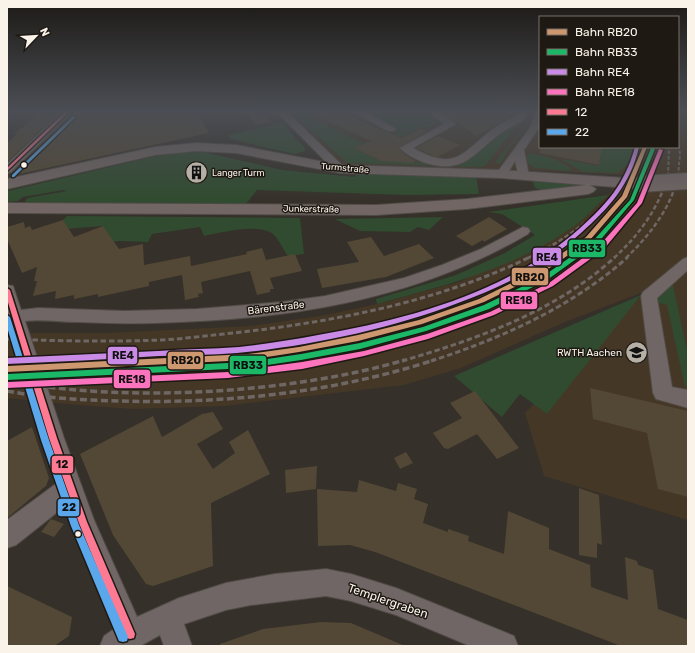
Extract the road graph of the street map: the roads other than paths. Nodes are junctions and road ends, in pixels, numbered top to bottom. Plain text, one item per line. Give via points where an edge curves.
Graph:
1 (36, 141) edge
2 (311, 141) edge
3 (418, 141) edge
4 (487, 141) edge
5 (523, 141) edge
6 (316, 147) junction
7 (518, 150) junction
8 (297, 162) junction
9 (340, 168) junction
10 (7, 170) edge
11 (502, 174) junction
12 (523, 176) junction
13 (688, 182) edge
14 (7, 184) edge
15 (614, 184) junction
16 (522, 198) junction
17 (45, 207) junction
18 (7, 208) edge
19 (7, 219) edge
20 (523, 231) dead end
21 (688, 262) edge
22 (7, 290) edge
23 (17, 317) junction
24 (688, 399) edge
25 (71, 488) junction
26 (7, 536) edge
27 (167, 617) junction
28 (122, 640) edge
29 (178, 646) edge
30 (504, 646) edge

1 - 10 street
2 - 6 street
3 - 4 street via 405,148 432,161 446,162 467,158
5 - 7 street
6 - 8 street via 316,156
6 - 9 street
7 - 11 street
7 - 12 street
8 - 9 main road, Turmstraße
8 - 14 main road, Turmstraße via 236,149 184,148 138,155
9 - 11 main road, Turmstraße
11 - 12 main road, Turmstraße
12 - 15 main road, Turmstraße
12 - 16 main road via 527,191
13 - 15 main road, Turmstraße, bridge
15 - 16 main road, Junkerstraße
16 - 17 main road, Junkerstraße via 376,210
17 - 18 main road, Junkerstraße
17 - 19 main road
20 - 23 street, Bärenstraße via 486,252 420,277 355,295 313,303 177,316 118,317 39,313
21 - 24 street via 649,296 663,393
22 - 23 street
23 - 25 street via 53,438
25 - 26 street
25 - 28 street via 105,578
27 - 28 street, Templergraben
27 - 29 street
27 - 30 street, Templergraben via 237,594 274,587 328,582 368,592

